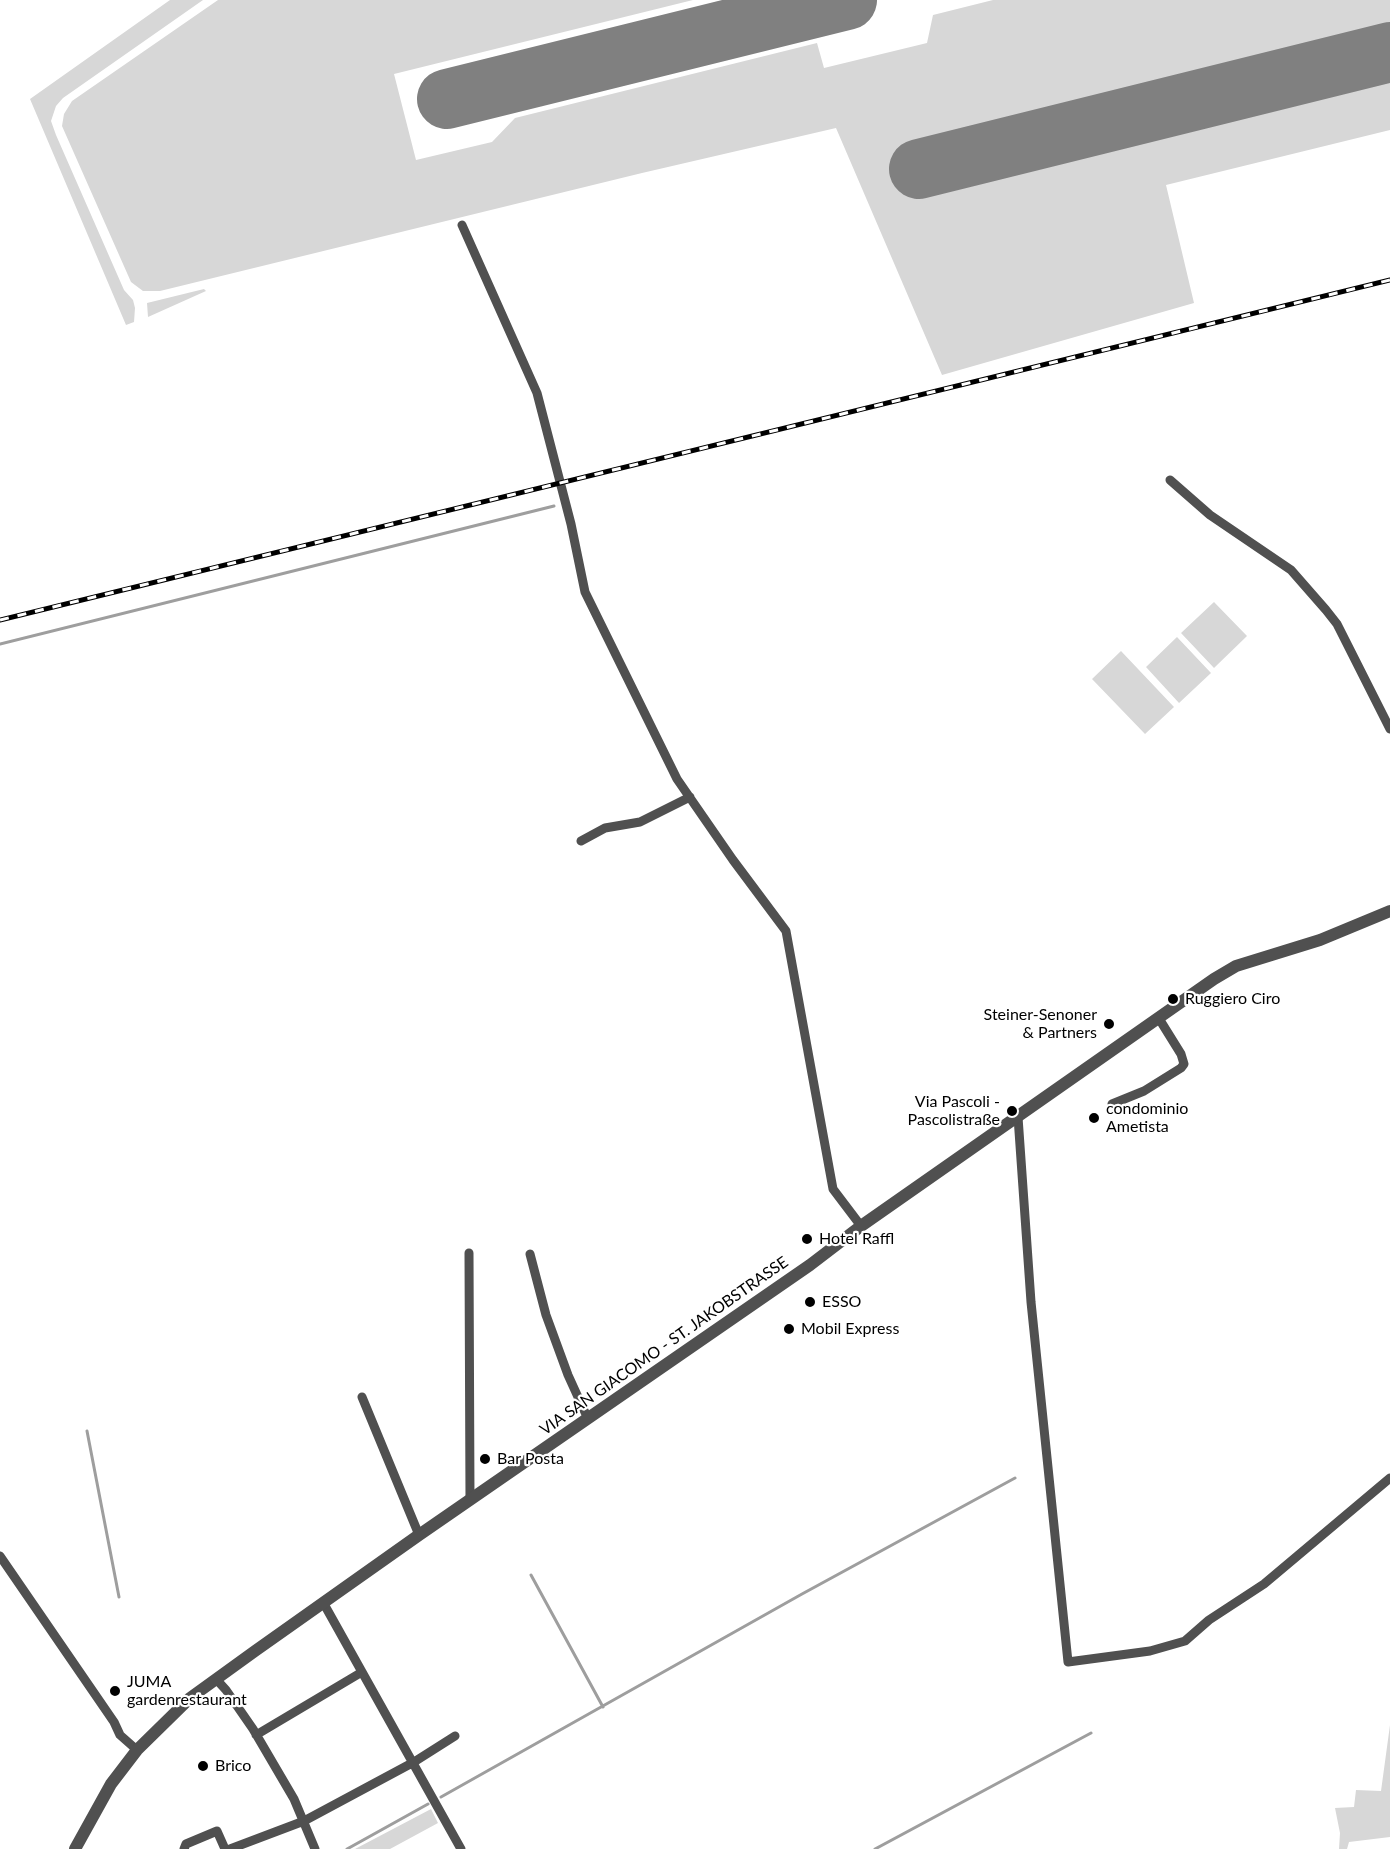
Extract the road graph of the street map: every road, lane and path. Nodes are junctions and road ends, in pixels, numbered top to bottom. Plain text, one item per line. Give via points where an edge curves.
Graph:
1 (462, 225) dead end
2 (1170, 480) dead end
3 (1390, 729) edge
4 (690, 797) junction
5 (581, 841) dead end
6 (1390, 911) edge
7 (1158, 1017) junction
8 (1112, 1104) dead end
9 (1017, 1117) junction
10 (861, 1226) junction
11 (469, 1253) dead end
12 (531, 1254) dead end
13 (362, 1396) dead end
14 (588, 1419) junction
15 (1390, 1478) edge
16 (470, 1500) junction
17 (419, 1535) junction
18 (0, 1556) edge
19 (324, 1604) junction
20 (362, 1672) junction
21 (216, 1679) junction
22 (256, 1735) junction
23 (455, 1736) dead end
24 (137, 1750) junction
25 (414, 1762) junction
26 (304, 1821) junction
27 (75, 1849) edge
28 (184, 1849) edge
29 (225, 1849) edge
30 (230, 1849) edge
31 (315, 1849) edge
32 (461, 1849) edge

1 - 4 street via 537,393 585,592 677,779
2 - 3 street via 1210,515 1291,570 1336,624
4 - 5 street via 640,822 605,828
4 - 10 street via 786,931 833,1189
6 - 7 street, VIA SAN GIACOMO - ST. JAKOBSTRASSE via 1320,940 1236,966
7 - 8 street via 1184,1064 1144,1092
7 - 9 street, VIA SAN GIACOMO - ST. JAKOBSTRASSE
9 - 10 street, VIA SAN GIACOMO - ST. JAKOBSTRASSE
9 - 15 street via 1031,1302 1068,1662 1150,1651 1185,1641 1264,1584
10 - 14 street, VIA SAN GIACOMO - ST. JAKOBSTRASSE
11 - 16 street
12 - 14 street via 546,1316
13 - 17 street
14 - 16 street, VIA SAN GIACOMO - ST. JAKOBSTRASSE
16 - 17 street, VIA SAN GIACOMO - ST. JAKOBSTRASSE
17 - 19 street, VIA SAN GIACOMO - ST. JAKOBSTRASSE
18 - 24 street via 120,1735
19 - 20 street
19 - 21 street, VIA SAN GIACOMO - ST. JAKOBSTRASSE
20 - 22 street
20 - 25 street
21 - 22 street
21 - 24 street, VIA SAN GIACOMO - ST. JAKOBSTRASSE via 190,1698
22 - 26 street
23 - 25 street
24 - 27 street, VIA SAN GIACOMO - ST. JAKOBSTRASSE via 111,1784
25 - 26 street
25 - 32 street
26 - 30 street
26 - 31 street
28 - 29 street via 186,1844 217,1831

